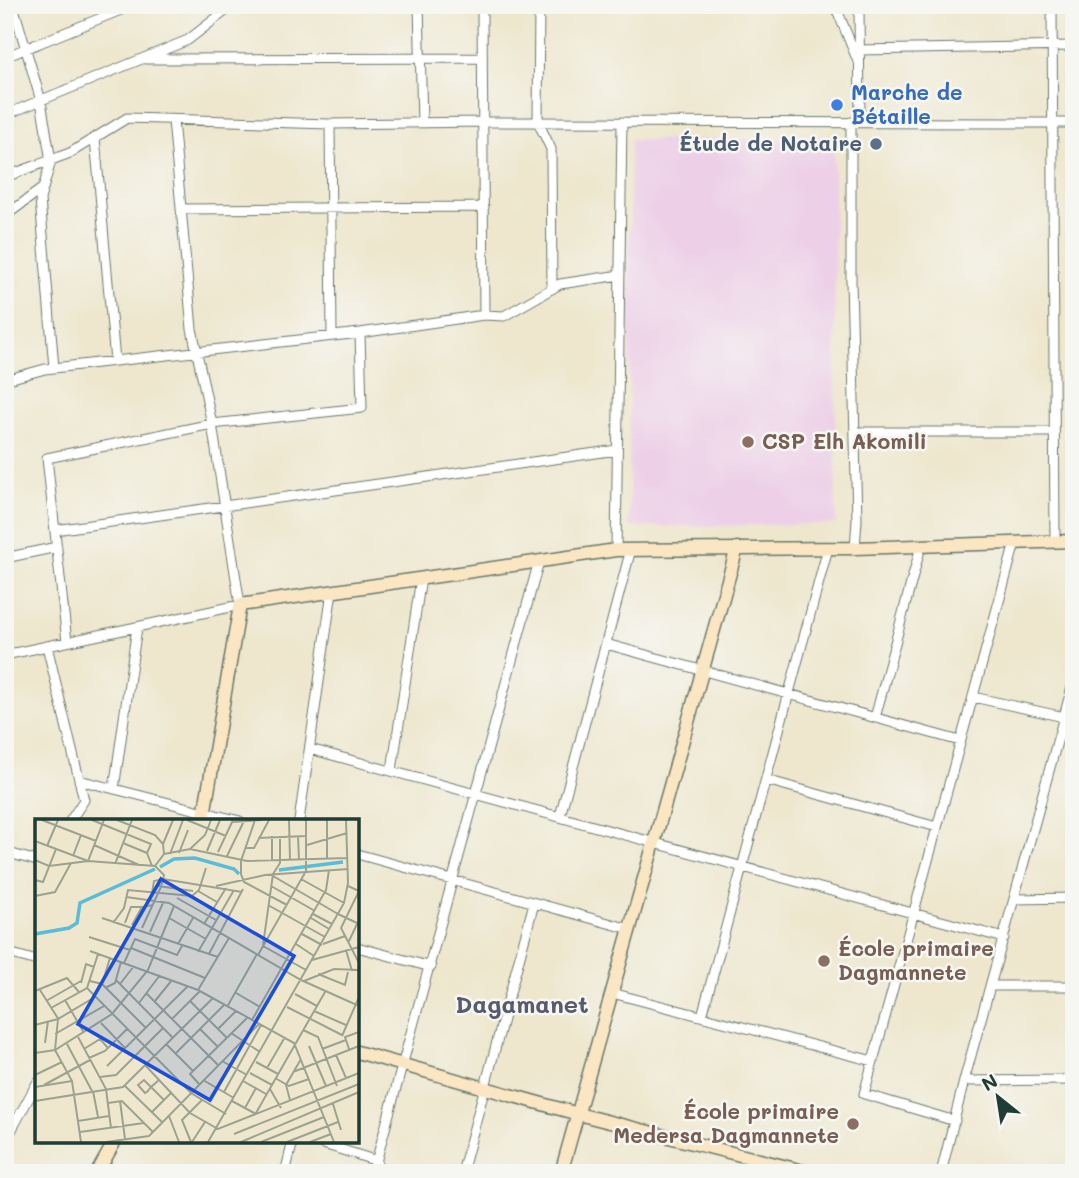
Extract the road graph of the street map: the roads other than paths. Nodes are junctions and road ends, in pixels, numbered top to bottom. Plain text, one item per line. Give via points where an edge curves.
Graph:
1 (13, 5) edge
2 (133, 5) edge
3 (233, 5) edge
4 (390, 5) edge
5 (482, 5) edge
6 (539, 5) edge
7 (835, 5) edge
8 (859, 5) edge
9 (1052, 5) edge
10 (419, 6) edge
11 (1052, 46) junction
12 (1074, 46) edge
13 (26, 48) junction
14 (859, 50) junction
15 (5, 57) edge
16 (419, 57) junction
17 (482, 58) junction
18 (146, 59) junction
19 (860, 66) junction
20 (41, 101) junction
21 (5, 115) edge
22 (173, 120) junction
23 (483, 122) junction
24 (538, 122) junction
25 (622, 122) junction
26 (856, 122) junction
27 (422, 123) junction
28 (1052, 123) junction
29 (1074, 123) edge
30 (330, 124) junction
31 (95, 138) junction
32 (51, 160) junction
33 (5, 177) edge
34 (43, 188) junction
35 (484, 207) junction
36 (331, 208) junction
37 (181, 209) junction
38 (5, 216) edge
39 (620, 275) junction
40 (552, 289) junction
41 (484, 315) junction
42 (360, 333) junction
43 (332, 337) junction
44 (197, 351) junction
45 (115, 361) junction
46 (54, 368) junction
47 (5, 380) edge
48 (212, 424) junction
49 (855, 432) junction
50 (1054, 432) junction
51 (617, 450) junction
52 (225, 506) junction
53 (55, 530) junction
54 (1074, 541) edge
55 (1055, 542) junction
56 (1015, 543) junction
57 (921, 546) junction
58 (57, 547) junction
59 (737, 548) junction
60 (828, 548) junction
61 (855, 548) junction
62 (631, 549) junction
63 (616, 550) junction
64 (5, 558) edge
65 (539, 561) junction
66 (421, 578) junction
67 (332, 592) junction
68 (240, 605) junction
69 (137, 627) junction
70 (67, 642) junction
71 (606, 644) junction
72 (47, 646) junction
73 (5, 654) edge
74 (702, 670) junction
75 (1074, 680) edge
76 (789, 694) junction
77 (973, 697) junction
78 (1069, 717) edge
79 (875, 718) junction
80 (960, 741) junction
81 (310, 749) junction
82 (391, 770) junction
83 (79, 780) junction
84 (766, 780) junction
85 (114, 789) junction
86 (477, 793) junction
87 (204, 816) edge
88 (560, 816) junction
89 (71, 819) edge
90 (226, 819) edge
91 (299, 819) edge
92 (937, 827) junction
93 (654, 842) junction
94 (5, 850) edge
95 (359, 854) edge
96 (35, 860) edge
97 (743, 866) junction
98 (454, 881) junction
99 (1074, 898) edge
100 (1015, 899) junction
101 (534, 903) junction
102 (913, 913) junction
103 (629, 929) junction
104 (1004, 937) junction
105 (359, 948) edge
106 (8, 953) edge
107 (35, 960) edge
108 (5, 965) edge
109 (430, 967) junction
110 (990, 986) junction
111 (1074, 986) edge
112 (612, 993) junction
113 (702, 1016) junction
114 (359, 1053) edge
115 (873, 1061) junction
116 (404, 1065) junction
117 (1074, 1080) edge
118 (964, 1081) junction
119 (35, 1087) edge
120 (485, 1088) junction
121 (578, 1114) junction
122 (955, 1121) junction
123 (5, 1142) edge
124 (114, 1143) edge
125 (292, 1143) edge
126 (320, 1143) edge
127 (377, 1161) junction
128 (97, 1173) edge
129 (285, 1173) edge
130 (373, 1173) edge
131 (462, 1173) edge
132 (561, 1173) edge
133 (811, 1173) edge
134 (941, 1173) edge

1 - 13 street
2 - 13 street
3 - 18 street via 188,40
4 - 10 street
5 - 17 street
6 - 24 street
7 - 19 street
8 - 14 street
9 - 11 street
10 - 16 street
11 - 12 street
11 - 14 street
11 - 28 street
13 - 15 street
13 - 20 street
14 - 19 street
16 - 17 street
16 - 18 street
16 - 27 street
17 - 23 street
18 - 20 street
19 - 26 street
20 - 21 street
20 - 32 street
22 - 30 street
22 - 31 street via 127,118
22 - 37 street
23 - 24 street
23 - 27 street
23 - 35 street
24 - 25 street
24 - 40 street via 551,149
25 - 26 street
25 - 39 street
26 - 28 street
26 - 49 street via 851,280
27 - 30 street
28 - 29 street
28 - 50 street
30 - 36 street
31 - 32 street
31 - 45 street
32 - 33 street
32 - 34 street
34 - 38 street
34 - 46 street via 40,200
35 - 36 street
35 - 41 street
36 - 37 street
36 - 43 street
37 - 44 street
39 - 40 street
39 - 51 street
40 - 41 street via 504,316
41 - 42 street
42 - 43 street
42 - 48 street via 362,408
43 - 44 street
44 - 45 street
44 - 48 street
45 - 46 street
46 - 47 street
48 - 52 street
48 - 53 street via 47,458
49 - 50 street
49 - 61 street
50 - 55 street
51 - 52 street
51 - 63 street
52 - 53 street
52 - 68 street
53 - 58 street
54 - 55 street
55 - 56 street
56 - 57 street
56 - 77 street
57 - 61 street
57 - 79 street
58 - 64 street
58 - 70 street
59 - 60 street
59 - 62 street
59 - 74 street
60 - 61 street
60 - 76 street
62 - 63 street
62 - 71 street
63 - 65 street
65 - 66 street
65 - 86 street
66 - 67 street
66 - 82 street
67 - 68 street
67 - 81 street
68 - 69 street
68 - 87 street
69 - 70 street
69 - 85 street
70 - 72 street
71 - 74 street
71 - 88 street
72 - 73 street
72 - 83 street
74 - 76 street
74 - 93 street
75 - 78 street
76 - 79 street
76 - 84 street
77 - 78 street
77 - 80 street
78 - 100 street
79 - 80 street
80 - 92 street
81 - 82 street
81 - 91 street
82 - 86 street
83 - 85 street
83 - 89 street via 84,800
84 - 92 street
84 - 97 street
85 - 87 street
86 - 88 street
86 - 98 street
87 - 90 street
88 - 93 street
92 - 102 street
93 - 97 street
93 - 103 street
94 - 96 street
95 - 98 street
97 - 102 street
97 - 113 street
98 - 101 street
98 - 109 street
99 - 100 street
100 - 104 street
101 - 103 street
101 - 120 street
102 - 104 street
102 - 115 street
103 - 112 street
104 - 110 street
105 - 109 street
106 - 107 street
106 - 108 street
109 - 116 street
110 - 111 street
110 - 118 street
112 - 113 street
112 - 121 street
113 - 115 street
114 - 116 street
115 - 122 street via 863,1094
116 - 120 street
116 - 127 street
117 - 118 street
118 - 122 street
119 - 123 street
120 - 121 street
120 - 131 street
121 - 132 street
121 - 133 street
122 - 134 street
124 - 128 street
125 - 129 street
126 - 127 street
127 - 130 street

